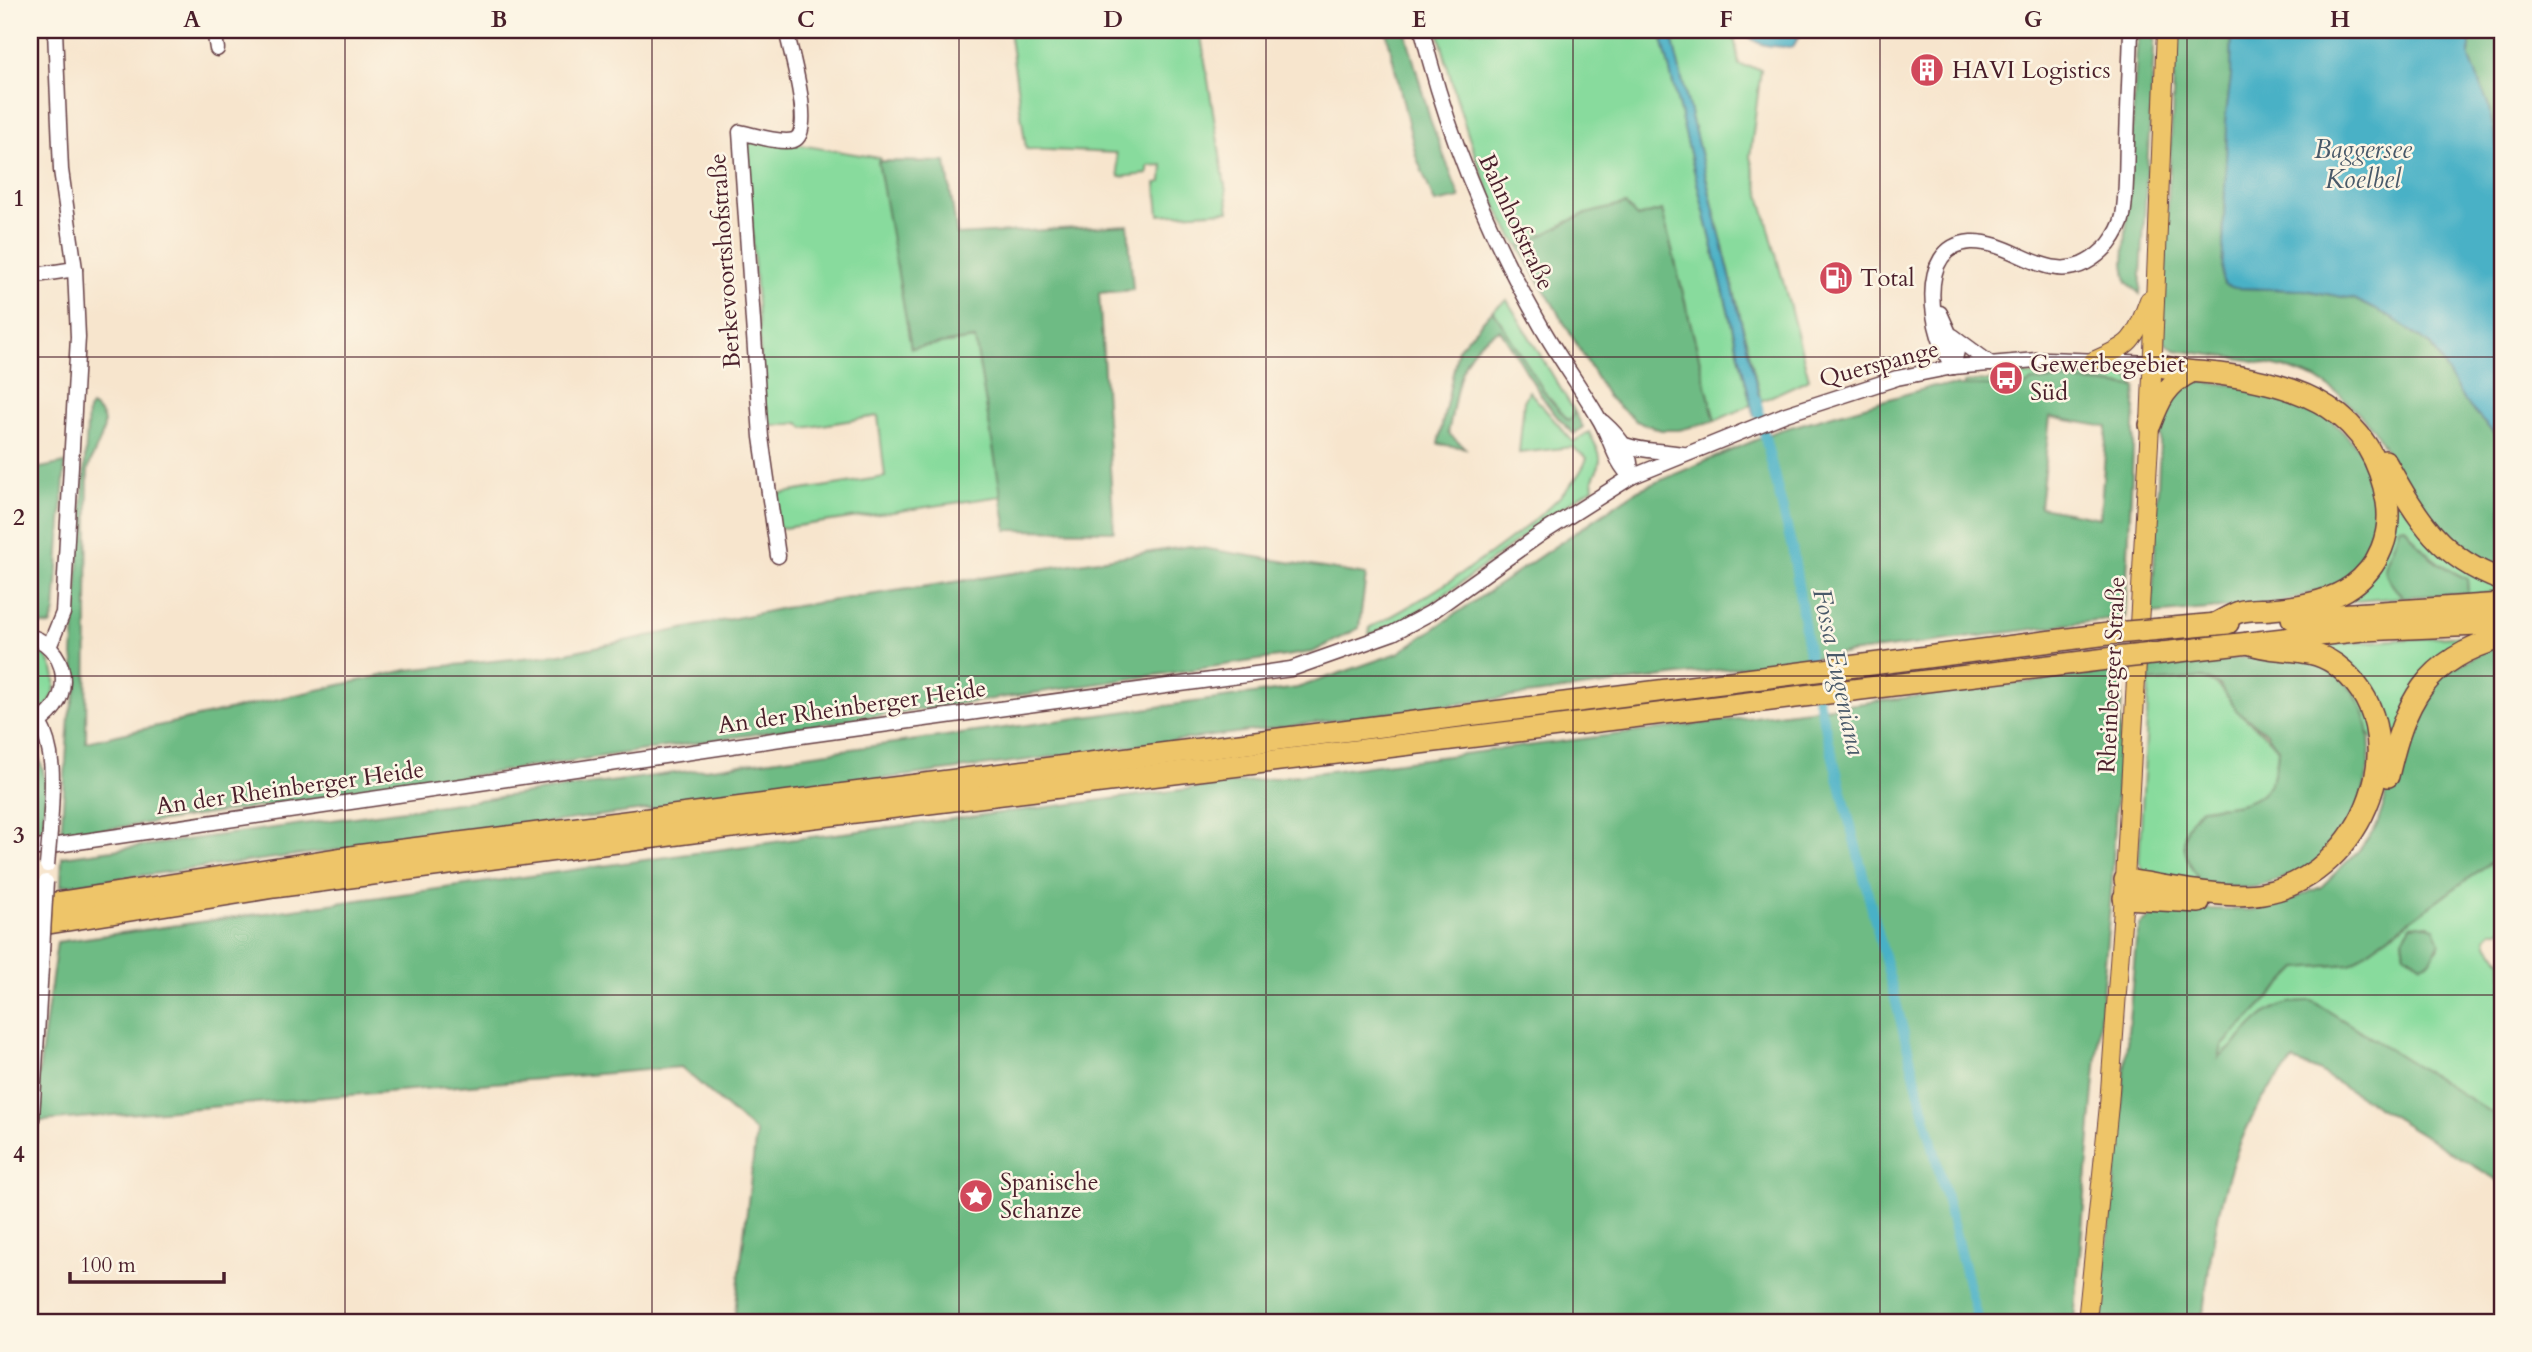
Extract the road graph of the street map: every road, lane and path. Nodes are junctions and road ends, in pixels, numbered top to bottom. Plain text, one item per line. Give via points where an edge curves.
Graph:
1 (55, 30) edge
2 (214, 30) edge
3 (786, 30) edge
4 (1422, 30) edge
5 (2131, 30) edge
6 (2166, 30) edge
7 (217, 48) dead end
8 (75, 269) junction
9 (30, 276) edge
10 (2155, 287) junction
11 (1932, 300) junction
12 (1953, 336) junction
13 (2094, 360) junction
14 (2152, 363) junction
15 (1991, 364) junction
16 (1953, 367) junction
17 (2191, 372) junction
18 (1600, 419) junction
19 (2150, 425) junction
20 (1625, 445) junction
21 (1683, 454) junction
22 (1631, 477) junction
23 (778, 556) dead end
24 (2502, 580) edge
25 (2502, 604) edge
26 (2215, 624) junction
27 (2502, 624) edge
28 (30, 636) edge
29 (2502, 638) edge
30 (2248, 643) junction
31 (49, 647) junction
32 (34, 724) edge
33 (30, 849) edge
34 (2125, 889) junction
35 (30, 907) edge
36 (30, 926) edge
37 (30, 1151) edge
38 (2087, 1322) edge

1 - 8 street via 61,170
2 - 7 street
3 - 23 street, Berkevoortshofstraße via 803,112 802,132 790,141 740,132 761,437
4 - 18 street, Bahnhofstraße via 1461,159 1496,240 1542,328
5 - 11 street via 2123,217 2109,243 2083,263 2062,268 2033,263 1980,243 1961,245 1946,254 1934,273
6 - 10 main road, Rheinberger Straße
8 - 9 street
8 - 31 street via 78,349 63,604
10 - 13 main road via 2136,335 2124,348
10 - 14 main road, Rheinberger Straße
11 - 12 street
11 - 16 street via 1944,355
12 - 15 street
12 - 16 street via 1958,351
13 - 14 street, Querspange
13 - 15 street, Querspange
14 - 17 highway
14 - 19 main road, Rheinberger Straße
14 - 24 highway via 2169,358 2204,359 2293,375 2316,386 2361,423 2410,506 2442,547 2469,566
15 - 16 street, Querspange
16 - 21 street, Querspange via 1897,378
17 - 19 highway via 2161,397
17 - 26 highway via 2289,387 2329,406 2359,436 2372,458 2389,512 2378,556 2352,586 2286,608 2239,612
18 - 20 street, Bahnhofstraße
18 - 22 street, Bahnhofstraße via 1615,458
19 - 34 main road, Rheinberger Straße
20 - 21 street via 1652,453
20 - 22 street via 1632,461
21 - 22 street, Querspange
22 - 33 street, An der Rheinberger Heide via 1430,613 1384,637 1291,669
25 - 26 highway
26 - 35 highway, bridge via 1733,680 356,856
27 - 30 highway via 2363,630
28 - 31 street
29 - 34 highway via 2456,656 2422,685 2401,726 2378,807 2348,853 2306,888 2253,904
30 - 34 highway via 2327,659 2353,680 2366,698 2379,742 2379,765 2365,810 2342,846 2326,861 2305,877 2263,893
30 - 36 highway, bridge via 1741,701 523,854
31 - 32 street via 62,667 63,691 52,713
32 - 37 street, bridge via 46,736 51,765
34 - 38 main road, Rheinberger Straße

